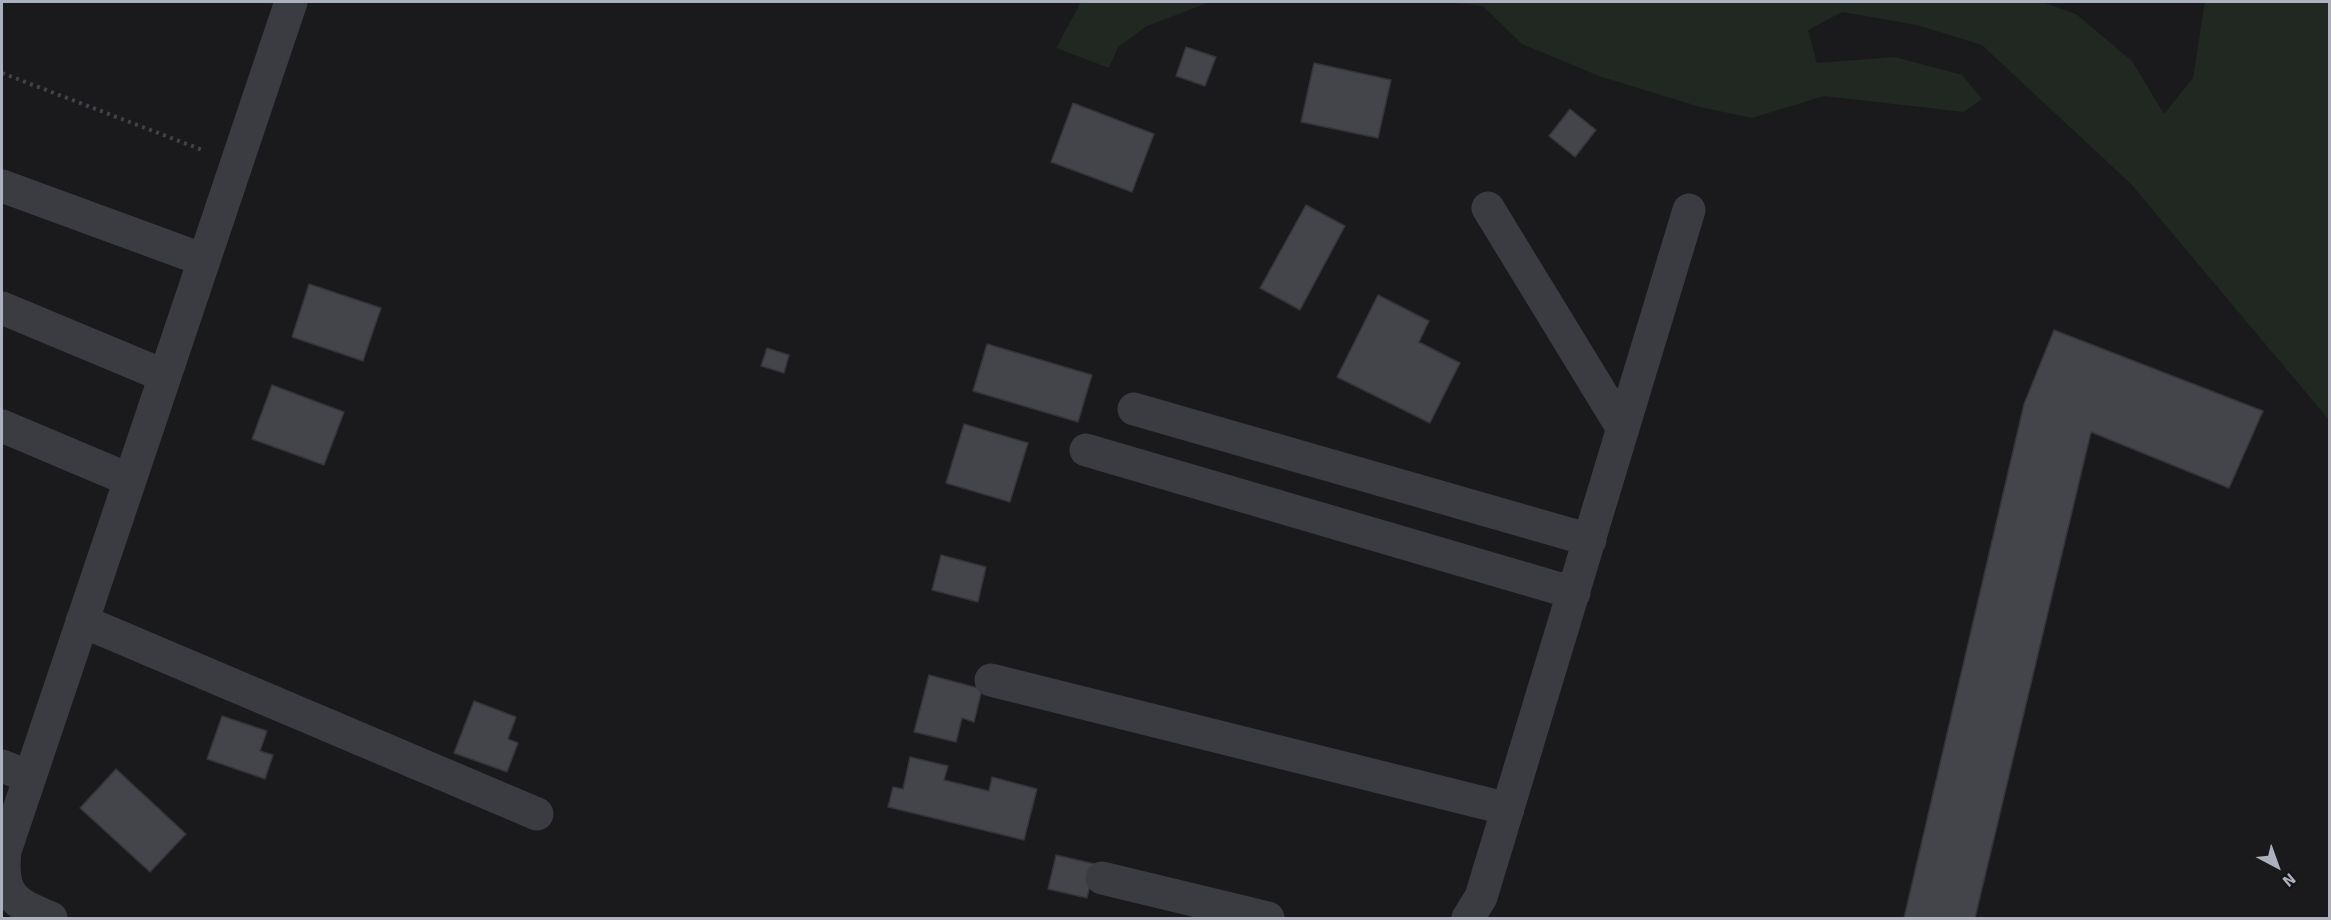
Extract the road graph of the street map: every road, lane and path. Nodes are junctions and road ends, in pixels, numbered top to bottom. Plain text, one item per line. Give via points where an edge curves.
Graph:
1 (291, 2) edge
2 (2, 73) edge
3 (237, 163) junction
4 (2, 186) edge
5 (1488, 208) dead end
6 (1689, 210) dead end
7 (204, 260) junction
8 (2, 308) edge
9 (165, 376) junction
10 (1134, 409) dead end
11 (2, 426) edge
12 (1623, 429) junction
13 (1086, 450) dead end
14 (130, 480) junction
15 (1590, 540) junction
16 (1574, 592) junction
17 (82, 621) junction
18 (991, 680) dead end
19 (16, 771) edge
20 (1508, 809) junction
21 (537, 814) dead end
22 (1102, 878) dead end
23 (51, 918) edge
24 (1268, 918) edge
25 (1468, 918) edge

1 - 3 lane
2 - 3 path
3 - 7 lane
4 - 7 lane
5 - 12 lane
6 - 12 lane
7 - 9 lane
8 - 9 lane
9 - 14 lane
10 - 15 lane
11 - 14 lane
12 - 15 lane
13 - 16 lane
14 - 17 lane
15 - 16 lane
16 - 20 lane
17 - 19 lane
17 - 21 lane
18 - 20 lane
19 - 23 lane via 4,884 18,904
20 - 25 lane via 1481,897
22 - 24 lane

